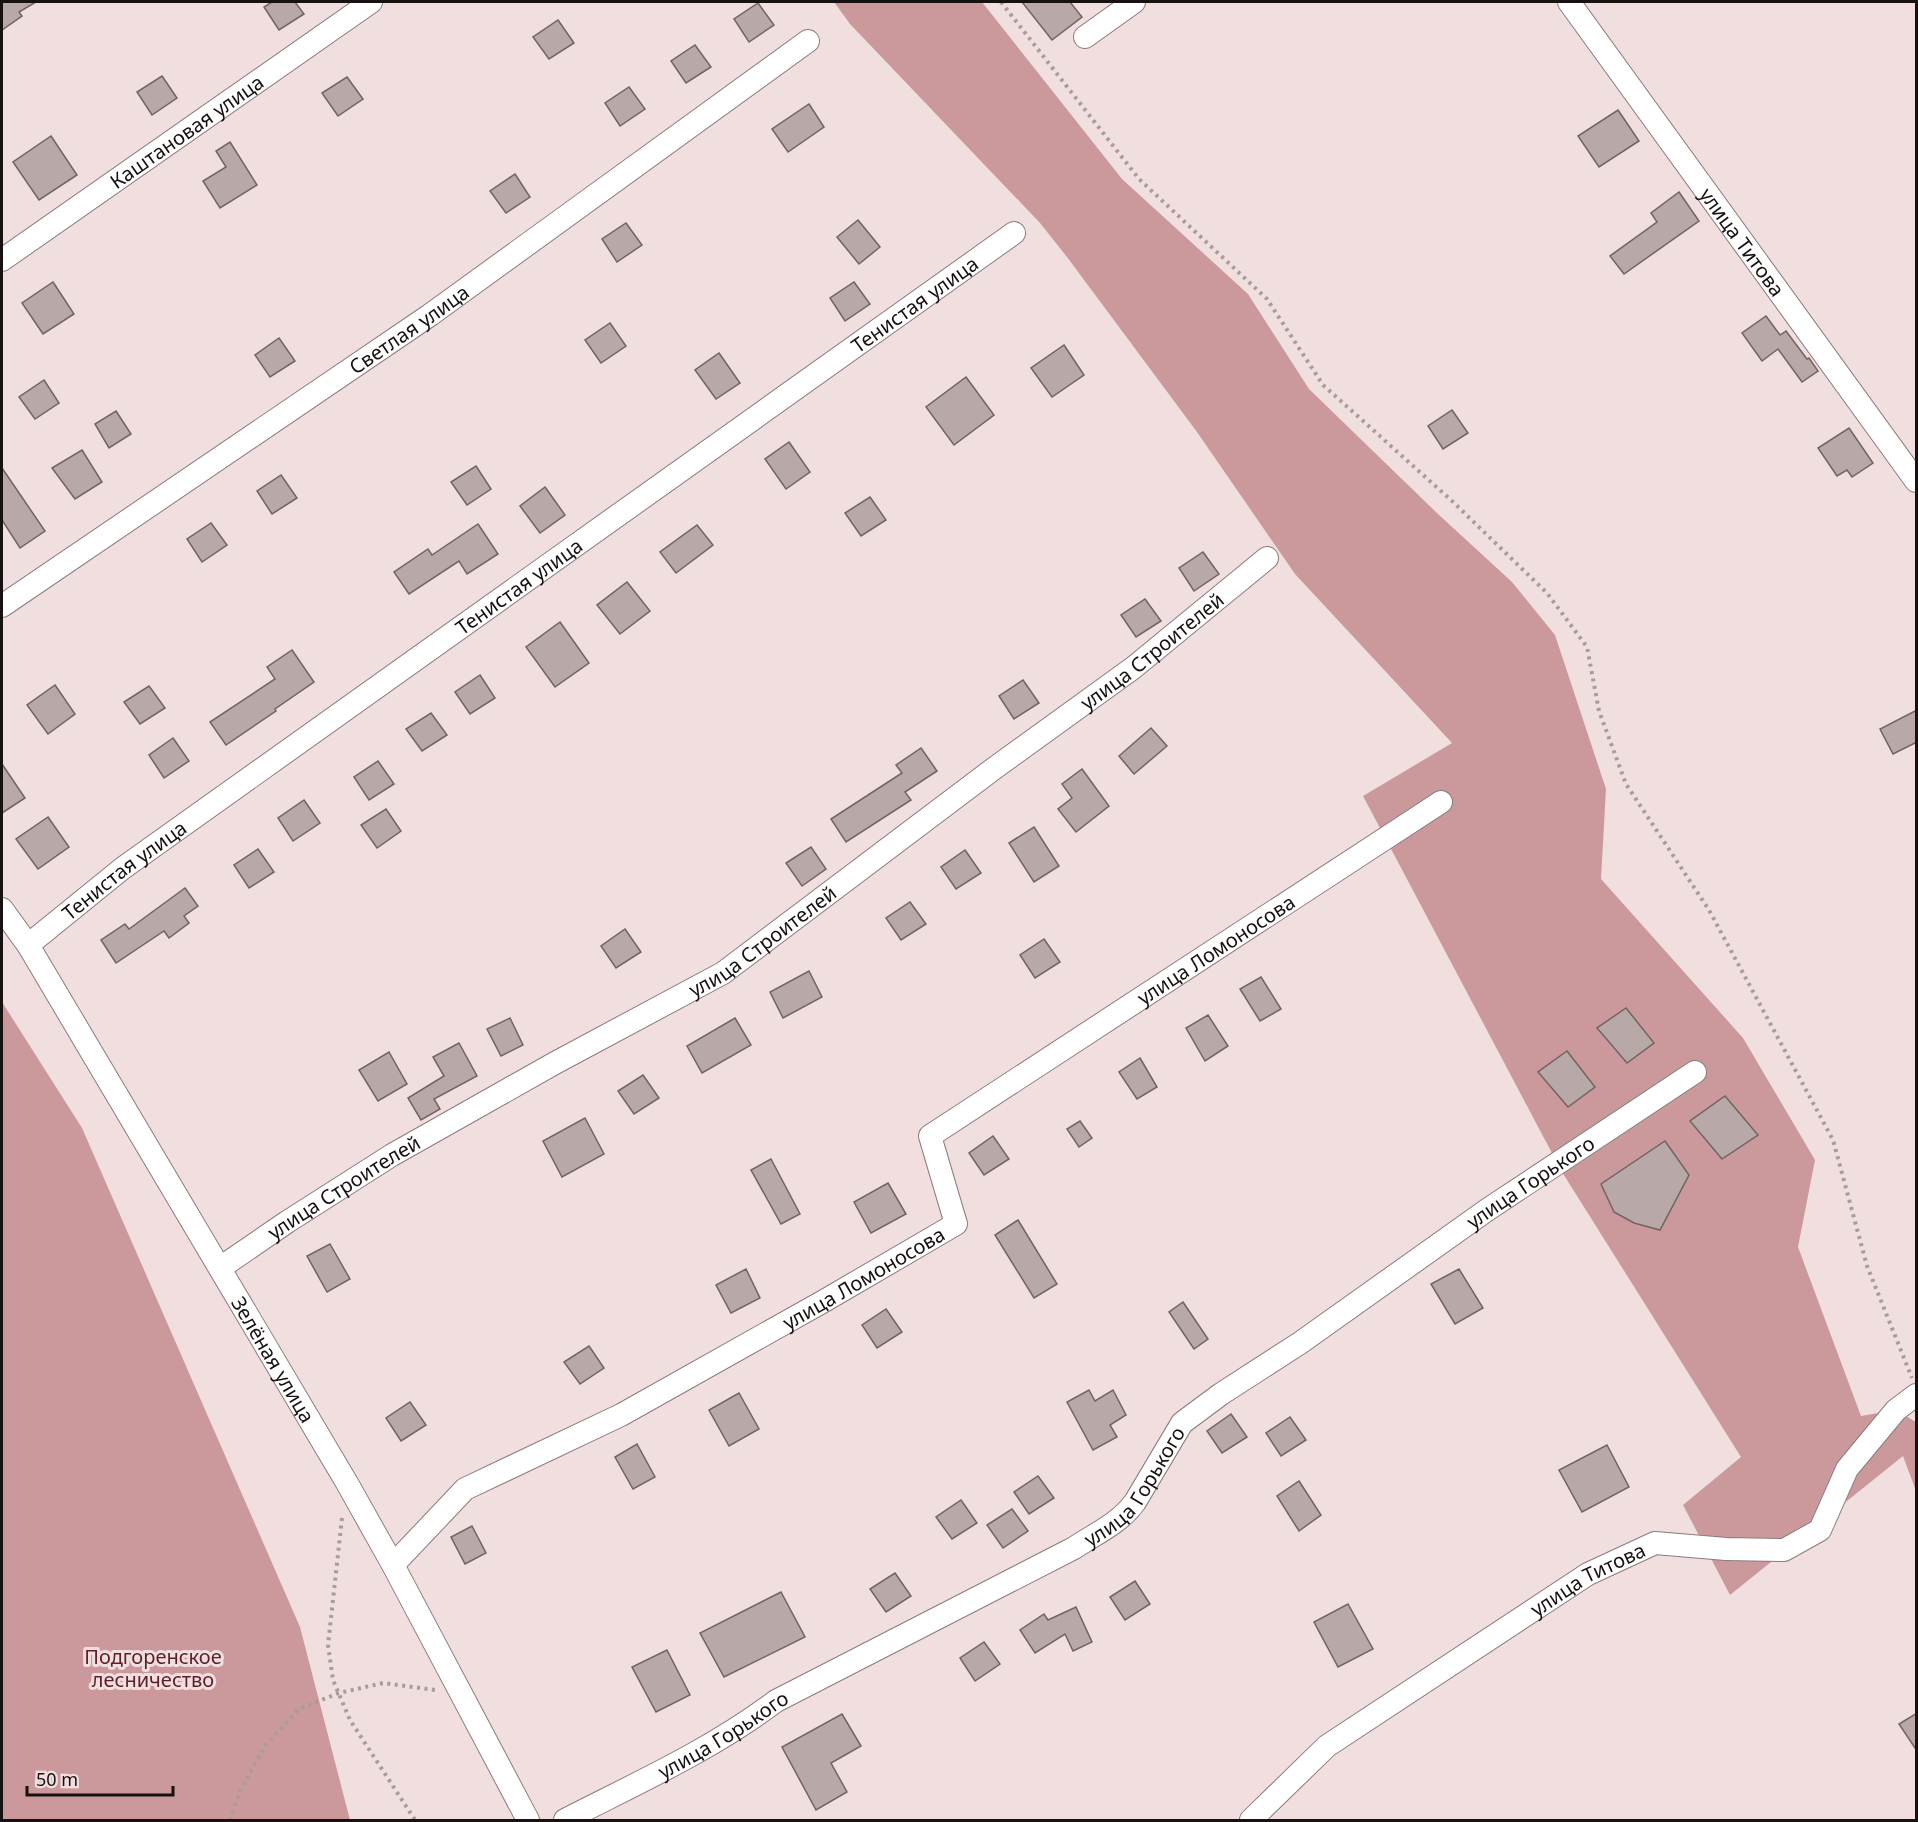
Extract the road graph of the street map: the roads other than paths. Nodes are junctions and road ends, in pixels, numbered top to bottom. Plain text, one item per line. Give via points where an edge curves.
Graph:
1 (371, 2) edge
2 (1134, 2) edge
3 (1569, 2) edge
4 (1085, 37) dead end
5 (808, 41) dead end
6 (1014, 233) dead end
7 (2, 260) edge
8 (1917, 481) edge
9 (1267, 558) dead end
10 (2, 606) edge
11 (1441, 802) dead end
12 (2, 909) edge
13 (28, 945) junction
14 (1695, 1072) dead end
15 (220, 1268) junction
16 (1914, 1387) edge
17 (393, 1565) junction
18 (528, 1821) edge
19 (565, 1821) edge
20 (1251, 1821) edge

1 - 7 street, Каштановая улица
2 - 4 street
3 - 8 street, улица Титова
5 - 10 street, Светлая улица via 430,315
6 - 13 street, Тенистая улица via 123,868
9 - 15 street, улица Строителей via 1133,668 723,972 392,1155
11 - 17 street, улица Ломоносова via 930,1136 956,1224 621,1415 465,1489
12 - 13 street, Зелёная улица
13 - 15 street, Зелёная улица
14 - 19 street, улица Горького via 1487,1210 1182,1423 1127,1513 1115,1521 1074,1548 776,1701 708,1747
15 - 17 street, Зелёная улица
16 - 20 street, улица Титова via 1847,1469 1820,1530 1784,1550 1655,1543 1588,1574 1327,1746
17 - 18 street, Зелёная улица

